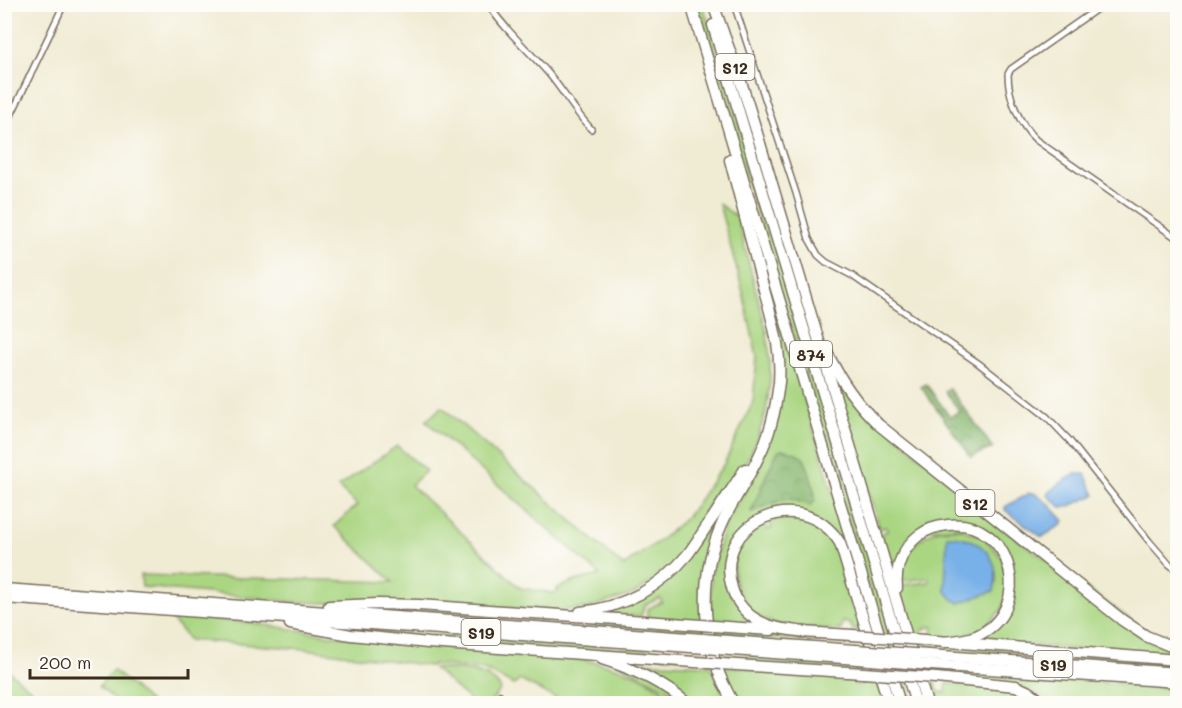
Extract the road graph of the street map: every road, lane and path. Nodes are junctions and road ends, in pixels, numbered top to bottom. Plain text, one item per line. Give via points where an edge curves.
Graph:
1 (64, 4) edge
2 (488, 4) edge
3 (691, 4) edge
4 (707, 4) edge
5 (712, 4) edge
6 (734, 4) edge
7 (1104, 4) edge
8 (711, 72) junction
9 (591, 129) dead end
10 (4, 130) edge
11 (1178, 239) edge
12 (812, 318) junction
13 (778, 384) junction
14 (1178, 571) edge
15 (4, 589) edge
16 (4, 598) edge
17 (281, 608) junction
18 (541, 614) junction
19 (900, 615) junction
20 (258, 616) junction
21 (806, 632) junction
22 (944, 642) junction
23 (704, 644) junction
24 (1178, 649) edge
25 (563, 653) junction
26 (930, 660) junction
27 (1178, 660) edge
28 (1178, 673) edge
29 (1178, 682) edge
30 (500, 695) dead end
31 (490, 704) edge
32 (688, 704) edge
33 (734, 704) edge
34 (889, 704) edge
35 (900, 704) edge
36 (916, 704) edge
37 (927, 704) edge
38 (1044, 704) edge

1 - 10 street
2 - 9 street
3 - 8 highway, S12
4 - 36 highway, 874
5 - 12 highway, S12 via 742,85
6 - 14 street via 809,238 818,255 978,363 1047,417
7 - 11 street via 1011,69 1010,92 1023,126 1035,140
8 - 13 highway via 713,95 771,318 779,360
8 - 35 highway, 874
12 - 19 highway
12 - 24 highway, S12 via 840,378 879,425 1122,620 1146,636
13 - 18 highway via 755,452 694,546 669,573 637,596 612,606
13 - 33 highway via 765,444 722,525 707,577 710,642
15 - 17 highway, S19
16 - 20 highway, S19
17 - 18 highway via 395,604
17 - 23 highway, S19
18 - 21 highway
19 - 22 highway via 897,568 911,542 927,531 954,524 985,534 998,545 1008,563 1009,600 988,630 969,639
19 - 37 highway
20 - 23 highway, S19
20 - 25 highway via 351,635
21 - 22 highway, bridge
21 - 34 highway via 759,622 744,610 732,590 730,565 735,545 753,524 771,515 792,513 816,519 840,543
22 - 27 highway
23 - 26 highway, S19, bridge
25 - 32 highway via 629,668
25 - 38 highway, bridge via 1016,686
26 - 28 highway, S19
26 - 29 highway, S19
30 - 31 street

